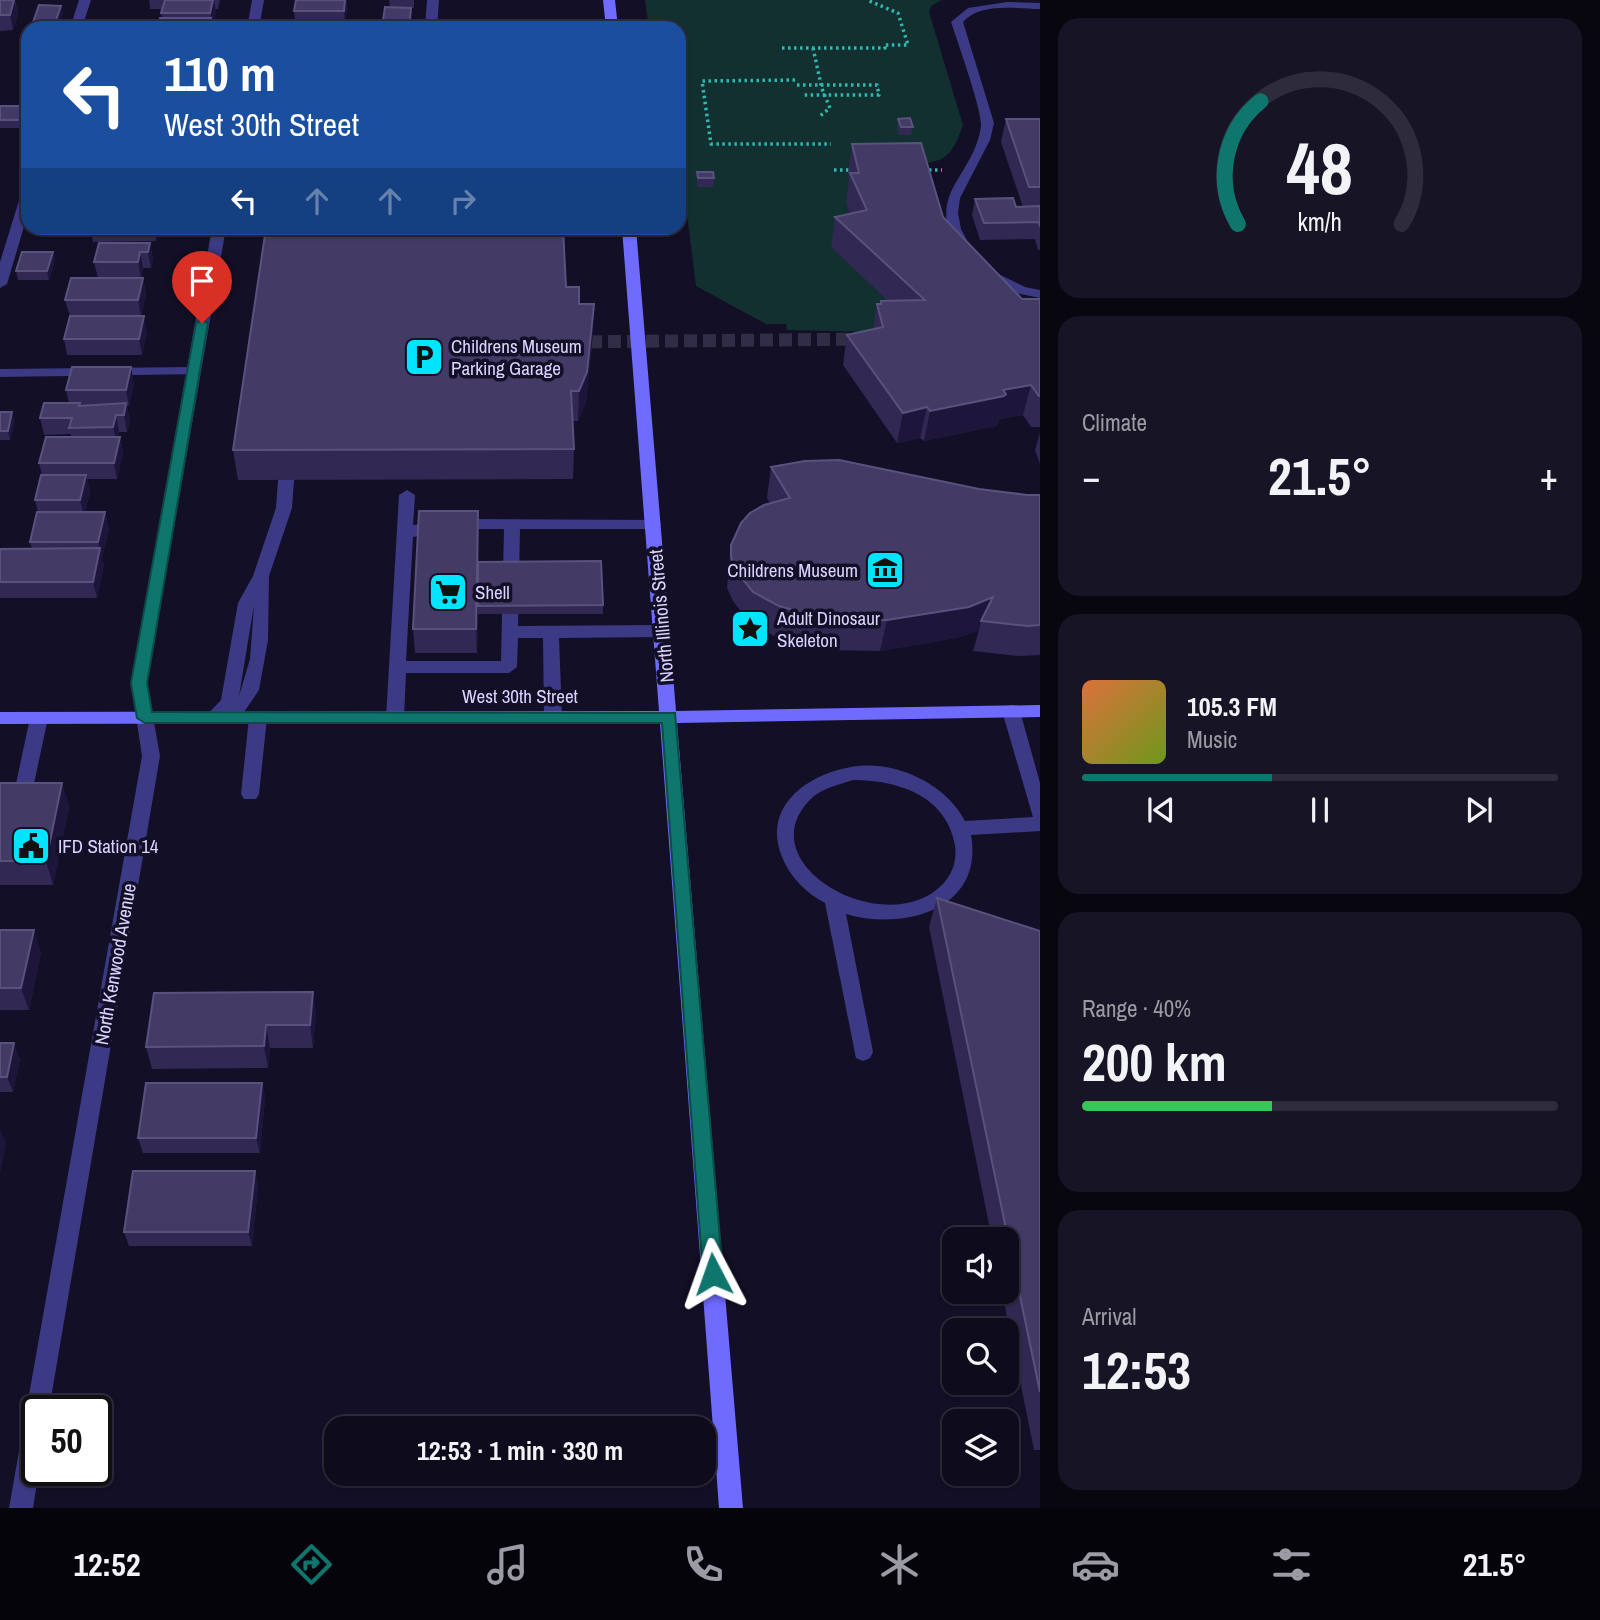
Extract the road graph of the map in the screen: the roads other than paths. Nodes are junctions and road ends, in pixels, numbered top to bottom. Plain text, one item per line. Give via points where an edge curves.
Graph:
1 (85, 0) edge
2 (258, 0) edge
3 (433, 0) edge
4 (610, 0) edge
5 (1040, 6) edge
6 (78, 21) edge
7 (254, 21) edge
8 (432, 21) edge
9 (612, 21) edge
10 (21, 214) edge
11 (218, 235) edge
12 (630, 235) edge
13 (0, 284) edge
14 (1040, 294) edge
15 (194, 371) junction
16 (0, 373) edge
17 (286, 480) edge
18 (407, 495) dead end
19 (512, 523) junction
20 (653, 524) junction
21 (405, 534) junction
22 (551, 631) junction
23 (662, 631) junction
24 (509, 632) junction
25 (398, 667) junction
26 (1011, 711) junction
27 (1040, 711) edge
28 (553, 717) junction
29 (669, 717) junction
30 (0, 718) edge
31 (39, 718) junction
32 (145, 718) junction
33 (214, 718) junction
34 (394, 718) junction
35 (258, 719) junction
36 (250, 794) dead end
37 (20, 807) edge
38 (1040, 814) edge
39 (1040, 824) edge
40 (961, 828) junction
41 (834, 902) junction
42 (863, 1052) dead end
43 (41, 1395) edge
44 (25, 1486) edge
45 (21, 1508) edge
46 (731, 1508) edge

1 - 6 street
2 - 7 street
3 - 8 street
4 - 9 main road
5 - 14 street via 975,8 960,15 957,22 988,123 950,209 961,246 990,275
10 - 13 street
11 - 15 street, North Kenwood Avenue
12 - 20 main road, North Illinois Street
15 - 16 street
15 - 32 street, North Kenwood Avenue via 139,683
17 - 33 street via 284,508 261,576 264,603 253,686 240,705
18 - 21 street
19 - 20 street
19 - 21 street via 440,526
19 - 24 street
20 - 23 main road, North Illinois Street
21 - 25 street
22 - 23 street
22 - 24 street
22 - 28 street
23 - 29 main road, North Illinois Street
24 - 25 street via 509,667
25 - 34 street
26 - 27 main road, West 30th Street
26 - 29 main road, West 30th Street
26 - 38 street
28 - 29 main road, West 30th Street
28 - 34 main road, West 30th Street
29 - 46 main road, North Illinois Street
30 - 31 main road, West 30th Street
31 - 32 main road, West 30th Street
31 - 37 street
32 - 33 main road, West 30th Street
32 - 43 street, North Kenwood Avenue via 150,756
33 - 35 main road, West 30th Street
34 - 35 main road, West 30th Street
35 - 36 street
39 - 40 street
40 - 41 street via 966,848 963,869 953,887 936,901 914,911 887,914
40 - 41 street via 948,808 905,780 879,773 827,778 792,806 784,825 785,847 794,868
41 - 42 street
44 - 45 street

